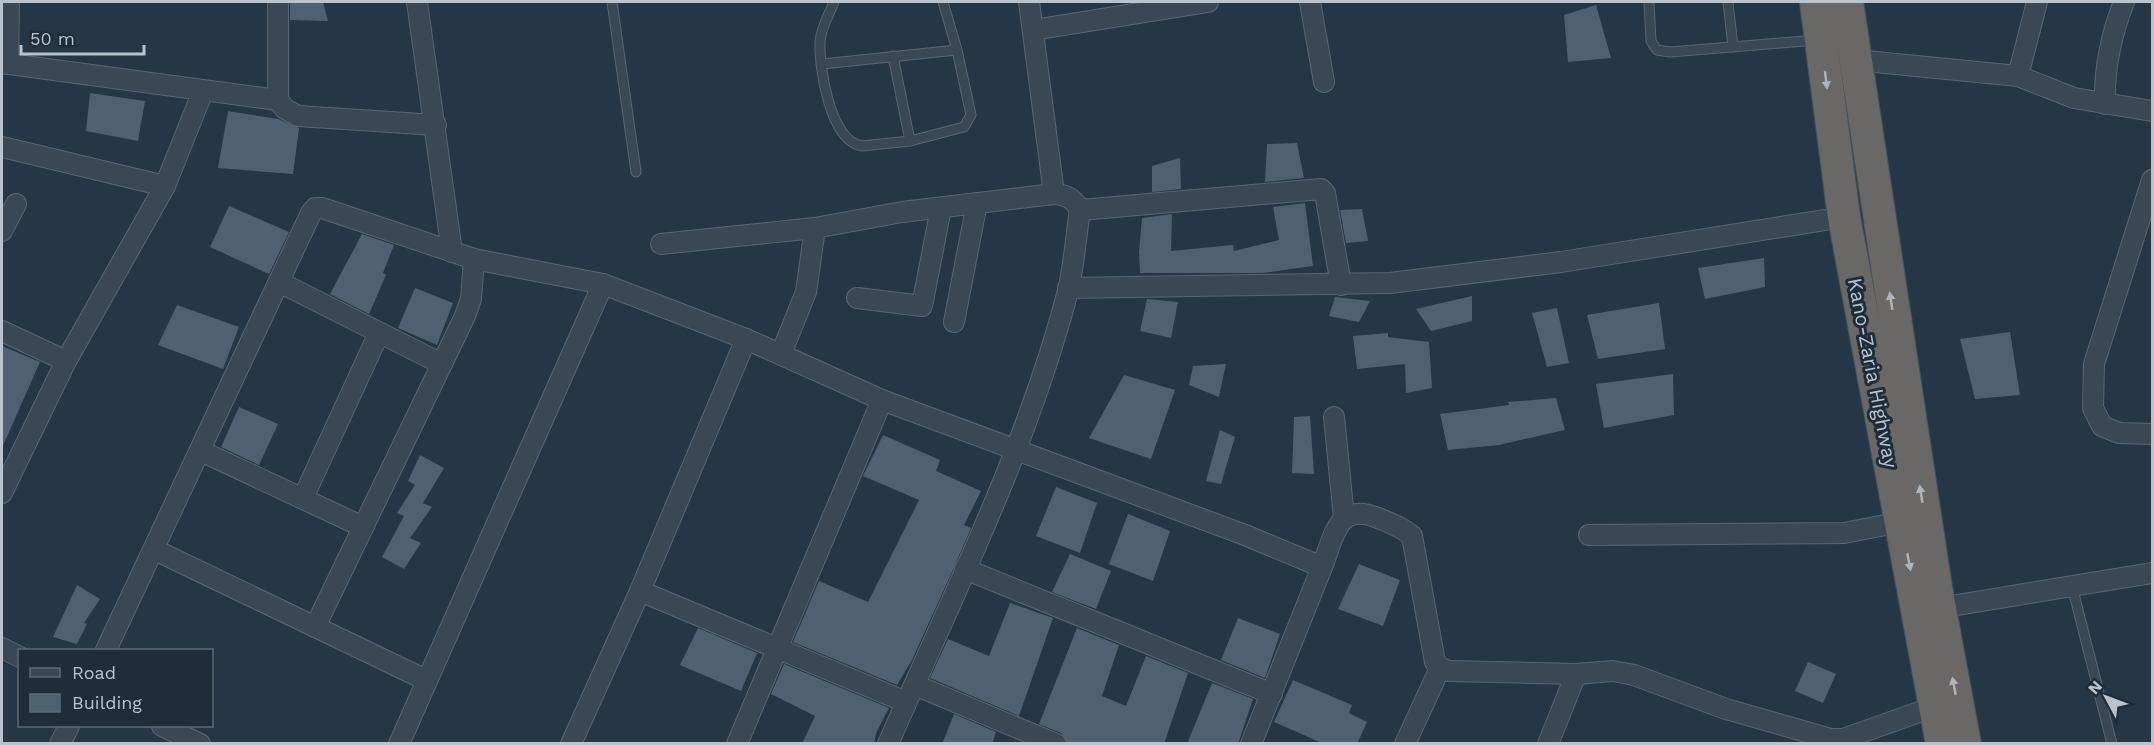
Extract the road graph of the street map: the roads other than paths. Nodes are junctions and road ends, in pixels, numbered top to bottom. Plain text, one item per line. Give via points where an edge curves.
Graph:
1 (9, 2) edge
2 (279, 2) edge
3 (417, 2) edge
4 (612, 2) edge
5 (834, 2) edge
6 (943, 2) edge
7 (1029, 2) edge
8 (1208, 2) edge
9 (1310, 2) edge
10 (1649, 2) edge
11 (1728, 2) edge
12 (1816, 2) edge
13 (1847, 2) edge
14 (2037, 2) edge
15 (2124, 2) edge
16 (1033, 30) junction
17 (1821, 40) junction
18 (1733, 47) junction
19 (957, 50) junction
20 (892, 56) junction
21 (1855, 60) junction
22 (4, 64) edge
23 (822, 64) junction
24 (2018, 76) junction
25 (1324, 82) dead end
26 (203, 91) junction
27 (278, 100) junction
28 (2104, 104) junction
29 (2152, 111) edge
30 (436, 125) junction
31 (910, 141) junction
32 (2, 147) edge
33 (636, 172) dead end
34 (2152, 180) edge
35 (165, 186) junction
36 (1054, 194) junction
37 (977, 203) junction
38 (16, 204) dead end
39 (942, 208) junction
40 (1080, 210) junction
41 (1844, 217) junction
42 (815, 228) junction
43 (2, 231) edge
44 (661, 244) dead end
45 (452, 252) junction
46 (474, 259) junction
47 (279, 282) junction
48 (603, 284) junction
49 (1341, 285) junction
50 (1068, 288) junction
51 (857, 298) dead end
52 (954, 322) dead end
53 (2, 331) edge
54 (379, 333) junction
55 (746, 339) junction
56 (781, 354) junction
57 (66, 361) junction
58 (442, 364) junction
59 (882, 400) junction
60 (1334, 417) dead end
61 (2152, 434) edge
62 (1015, 449) junction
63 (201, 451) junction
64 (10, 457) edge
65 (2, 493) edge
66 (303, 498) junction
67 (1344, 518) junction
68 (1901, 522) junction
69 (363, 527) junction
70 (1589, 536) dead end
71 (155, 550) junction
72 (1322, 567) junction
73 (965, 569) junction
74 (2152, 573) edge
75 (2072, 586) junction
76 (640, 591) junction
77 (1939, 608) junction
78 (315, 627) junction
79 (2, 648) edge
80 (106, 649) edge
81 (776, 650) junction
82 (18, 656) edge
83 (1440, 668) junction
84 (1576, 674) junction
85 (426, 680) junction
86 (911, 693) junction
87 (1272, 694) junction
88 (1936, 706) junction
89 (68, 727) edge
90 (164, 727) edge
91 (60, 744) edge
92 (200, 744) edge
93 (399, 744) edge
94 (571, 744) edge
95 (737, 744) edge
96 (888, 744) edge
97 (1056, 744) edge
98 (1251, 744) edge
99 (1405, 744) edge
100 (1548, 744) edge
101 (1942, 744) edge
102 (1965, 744) edge
103 (2112, 744) edge

1 - 22 street
2 - 27 street
3 - 30 street
4 - 33 lane
5 - 23 lane via 820,42
6 - 19 lane
7 - 16 street
8 - 16 street
9 - 25 street
10 - 18 lane via 1651,41 1657,50
11 - 18 lane
12 - 17 highway, Kano-Zaria Highway
13 - 21 highway, Kano-Zaria Highway
14 - 24 street
15 - 28 street via 2104,74
16 - 36 street
17 - 18 lane
17 -> 41 highway, Kano-Zaria Highway
19 - 20 lane
19 - 31 lane via 971,114 968,123
20 - 23 lane
20 - 31 lane
21 - 24 street
77 -> 21 highway, Kano-Zaria Highway
22 - 26 street
23 - 31 lane via 835,120 847,137 862,146
24 - 28 street via 2074,98
26 - 27 street
26 - 35 street
27 - 30 street via 298,116
28 - 29 street
30 - 45 street
32 - 35 street
34 - 61 street via 2094,364 2093,408 2102,426 2119,433
35 - 57 street
36 - 37 street
36 - 40 street via 1064,194
37 - 39 street
37 - 52 street
38 - 43 street
39 - 42 street
39 - 51 street via 922,306
40 - 49 street via 1321,189 1325,193
40 - 50 street
41 - 49 street via 1561,262 1390,283
41 - 68 highway, Kano-Zaria Highway
42 - 44 street
42 - 56 street via 806,292
45 - 46 street
45 - 47 street via 365,220 315,208
46 - 48 street
46 - 58 street via 471,299
47 - 54 street
47 - 63 street
48 - 55 street
48 - 85 street
49 - 50 street
50 - 62 street via 1048,360
53 - 57 street
54 - 58 street
54 - 66 street
55 - 56 street
55 - 76 street
56 - 59 street
57 - 64 street
58 - 69 street
59 - 62 street
59 - 81 street
60 - 67 street
62 - 72 street
62 - 73 street
63 - 66 street
63 - 71 street
64 - 65 street
66 - 69 street
67 - 72 street
67 - 83 street via 1359,512 1371,515 1412,536
68 - 70 street via 1844,533
68 -> 88 highway, Kano-Zaria Highway
69 - 78 street
71 - 78 street
71 - 80 street
72 - 87 street
73 - 86 street
73 - 87 street
74 - 75 street
75 - 77 street
75 - 103 lane
76 - 81 street
76 - 94 street
102 -> 77 highway, Kano-Zaria Highway
78 - 85 street
79 - 82 street
81 - 86 street
81 - 95 street
83 - 84 street
83 - 99 street
84 - 88 street via 1613,671 1634,675 1726,709 1831,739 1843,739
84 - 100 street
85 - 93 street
86 - 96 street
86 - 97 street
87 - 98 street
88 - 101 highway, Kano-Zaria Highway
89 - 91 street
90 - 92 street

